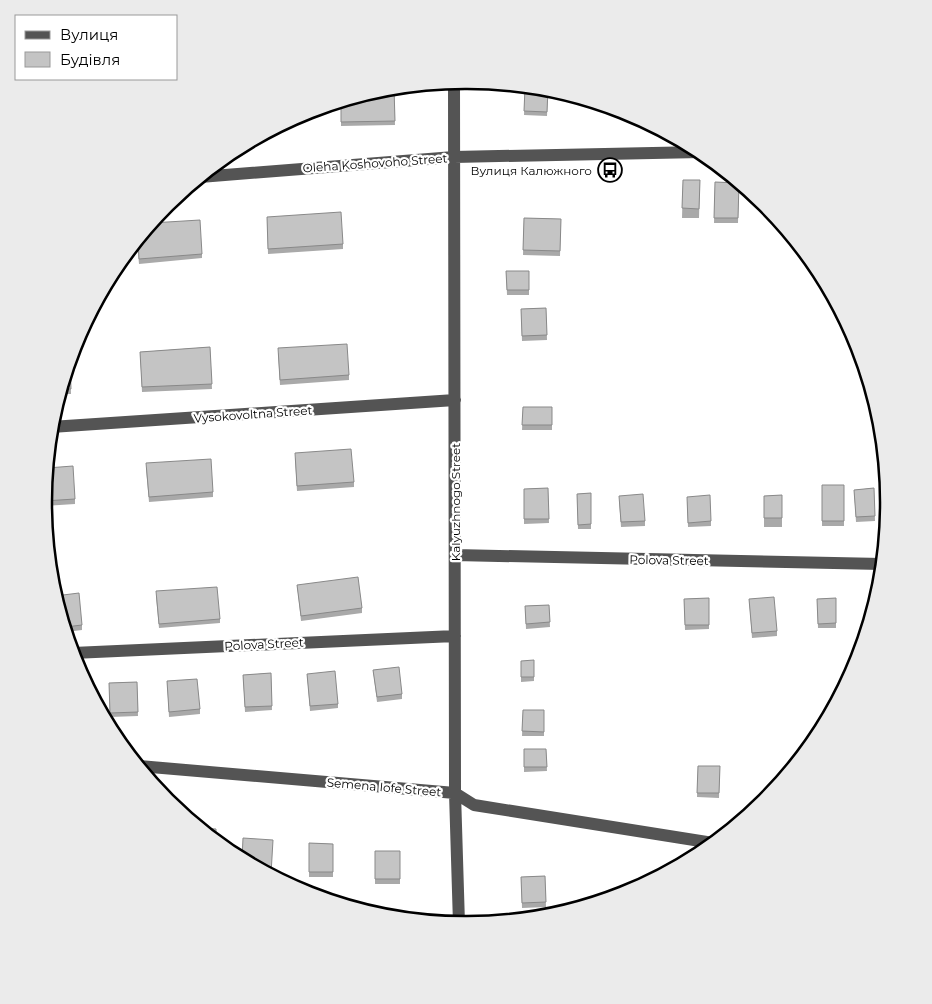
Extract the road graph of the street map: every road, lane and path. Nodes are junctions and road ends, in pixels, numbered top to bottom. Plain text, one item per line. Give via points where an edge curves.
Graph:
1 (454, 89) edge
2 (687, 152) edge
3 (454, 157) junction
4 (211, 176) edge
5 (455, 400) junction
6 (59, 427) edge
7 (455, 555) junction
8 (875, 564) edge
9 (455, 636) junction
10 (81, 653) edge
11 (148, 767) edge
12 (455, 793) junction
13 (702, 841) edge
14 (458, 916) edge

1 - 3 street, Kalyuzhnogo Street
2 - 3 street, Oleha Koshovoho Street
3 - 4 street, Oleha Koshovoho Street
3 - 5 street, Kalyuzhnogo Street
5 - 6 street, Vysokovoltna Street
5 - 7 street, Kalyuzhnogo Street
7 - 8 street, Polova Street
7 - 9 street, Kalyuzhnogo Street
9 - 10 street, Polova Street
9 - 12 street, Kalyuzhnogo Street
11 - 12 street, Semena Iofe Street
12 - 13 street, Semena Iofe Street via 474,805
12 - 14 street, Kalyuzhnogo Street

